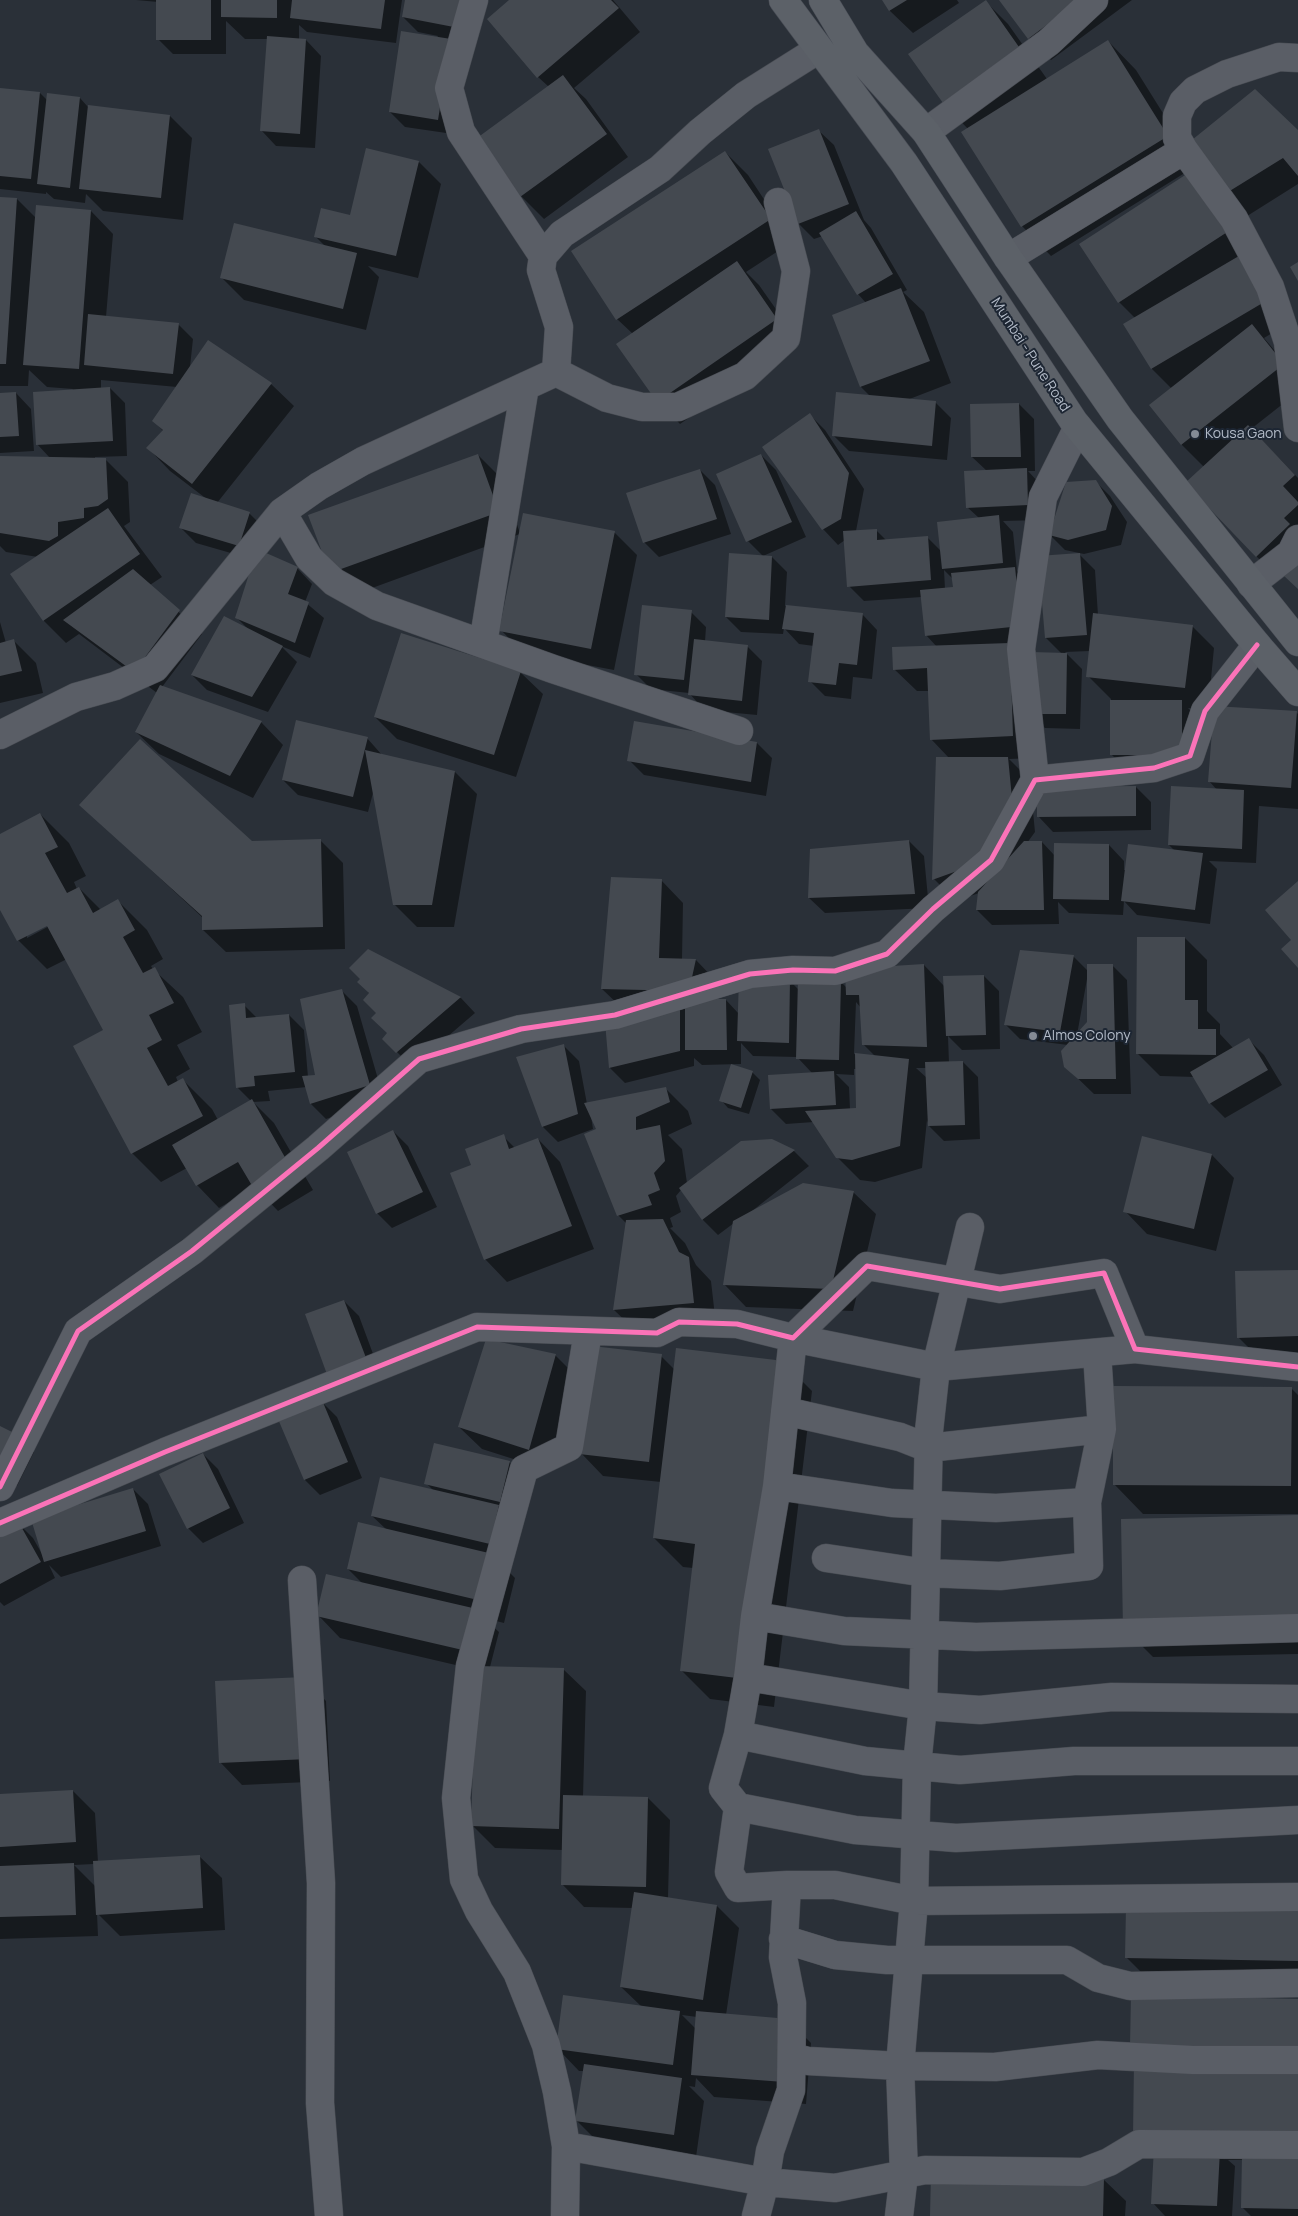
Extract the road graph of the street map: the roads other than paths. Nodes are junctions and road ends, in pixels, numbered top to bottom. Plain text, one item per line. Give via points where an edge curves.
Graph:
1 (474, 0) edge
2 (783, 0) edge
3 (823, 0) edge
4 (1094, 0) edge
5 (819, 48) junction
6 (1298, 58) edge
7 (926, 132) junction
8 (1184, 150) junction
9 (778, 202) dead end
10 (543, 256) junction
11 (1008, 258) junction
12 (1293, 342) edge
13 (556, 372) junction
14 (525, 386) junction
15 (1078, 427) junction
16 (1298, 428) edge
17 (282, 512) junction
18 (1298, 539) edge
19 (1250, 584) junction
20 (1298, 642) edge
21 (483, 644) junction
22 (1257, 645) junction
23 (1298, 692) edge
24 (739, 731) dead end
25 (0, 735) edge
26 (1035, 780) junction
27 (970, 1227) dead end
28 (957, 1283) junction
29 (588, 1332) junction
30 (793, 1338) junction
31 (1135, 1349) junction
32 (1097, 1353) junction
33 (936, 1367) junction
34 (1298, 1367) edge
35 (784, 1411) junction
36 (1102, 1429) junction
37 (928, 1448) junction
38 (777, 1486) junction
39 (0, 1487) edge
40 (1087, 1502) junction
41 (927, 1505) junction
42 (0, 1523) edge
43 (826, 1558) dead end
44 (926, 1573) junction
45 (302, 1580) dead end
46 (755, 1616) junction
47 (1298, 1628) edge
48 (924, 1633) junction
49 (748, 1677) junction
50 (1298, 1699) edge
51 (923, 1706) junction
52 (738, 1735) junction
53 (1298, 1761) edge
54 (917, 1765) junction
55 (738, 1807) junction
56 (1298, 1820) edge
57 (915, 1834) junction
58 (787, 1885) junction
59 (1298, 1897) edge
60 (914, 1901) junction
61 (783, 1940) junction
62 (910, 1961) junction
63 (1298, 1983) edge
64 (792, 2057) junction
65 (1298, 2060) edge
66 (900, 2066) junction
67 (1298, 2145) edge
68 (566, 2146) junction
69 (904, 2174) junction
70 (765, 2182) junction
71 (329, 2216) edge
72 (565, 2216) edge
73 (756, 2216) edge
74 (899, 2216) edge

1 - 10 street via 449,88 461,132
2 - 5 main road, Mumbai - Pune Road
3 - 7 main road via 854,53
4 - 7 street via 1049,42
5 - 10 street via 746,95 660,169 562,234
5 - 15 main road, Mumbai - Pune Road via 904,164
6 - 8 street via 1279,57 1227,74 1195,90 1183,102 1177,116 1177,138
7 - 11 main road
8 - 11 street
8 - 12 street via 1234,219 1270,287
9 - 13 street via 796,271 786,338 745,376 678,407 642,407 607,398
10 - 13 street via 541,270 559,327
11 - 19 main road via 1120,419
12 - 16 street
13 - 14 street
14 - 17 street via 363,461
14 - 21 street
15 - 22 main road, Mumbai - Pune Road
15 - 26 street via 1043,497 1021,649
17 - 21 street via 308,558 334,582 377,606
17 - 25 street via 155,668 115,686 76,697
18 - 19 street via 1291,554
19 - 20 main road
21 - 24 street
22 - 23 main road, Mumbai - Pune Road
22 - 26 street via 1205,711 1190,756 1154,768
26 - 39 street via 991,860 886,954 835,971 750,974 615,1015 521,1029 419,1059 318,1148 192,1251 78,1331
27 - 28 street
28 - 30 street via 867,1266
28 - 31 street via 1000,1289 1104,1273
28 - 33 street
29 - 30 street via 657,1333 679,1322 736,1324
29 - 42 street via 477,1327 165,1452
29 - 68 street via 569,1447 524,1469 470,1666 456,1798 464,1878 479,1911 517,1972 546,2045
30 - 33 street
30 - 35 street
31 - 32 street
31 - 34 street
32 - 33 street
32 - 36 street
33 - 37 street
35 - 37 street via 900,1437
35 - 38 street
36 - 37 street
36 - 40 street
37 - 41 street
38 - 41 street
38 - 46 street
40 - 41 street via 996,1508
40 - 44 street via 1089,1566 1000,1576
41 - 44 street
43 - 44 street
44 - 48 street
45 - 71 street via 321,1883 320,2103
46 - 48 street via 844,1631
46 - 49 street
47 - 48 street via 976,1636
48 - 51 street
49 - 51 street
49 - 52 street
50 - 51 street via 1112,1698 980,1710
51 - 54 street
52 - 54 street via 865,1761
52 - 55 street via 723,1788
53 - 54 street via 1074,1761 960,1770
54 - 57 street
55 - 57 street via 855,1830
55 - 58 street via 729,1872 738,1888
56 - 57 street via 956,1838
57 - 60 street
58 - 60 street via 835,1886
58 - 61 street
59 - 60 street
60 - 62 street
61 - 62 street via 835,1954
61 - 64 street via 792,2003
62 - 63 street via 1067,1960 1098,1978 1130,1986
62 - 66 street
64 - 66 street via 808,2061
64 - 70 street via 791,2090 770,2151
65 - 66 street via 1193,2060 1098,2055 995,2067
66 - 69 street
67 - 69 street via 1139,2144 1109,2162 1083,2172 925,2170
68 - 70 street
68 - 72 street
69 - 70 street via 835,2188
69 - 74 street
70 - 73 street

